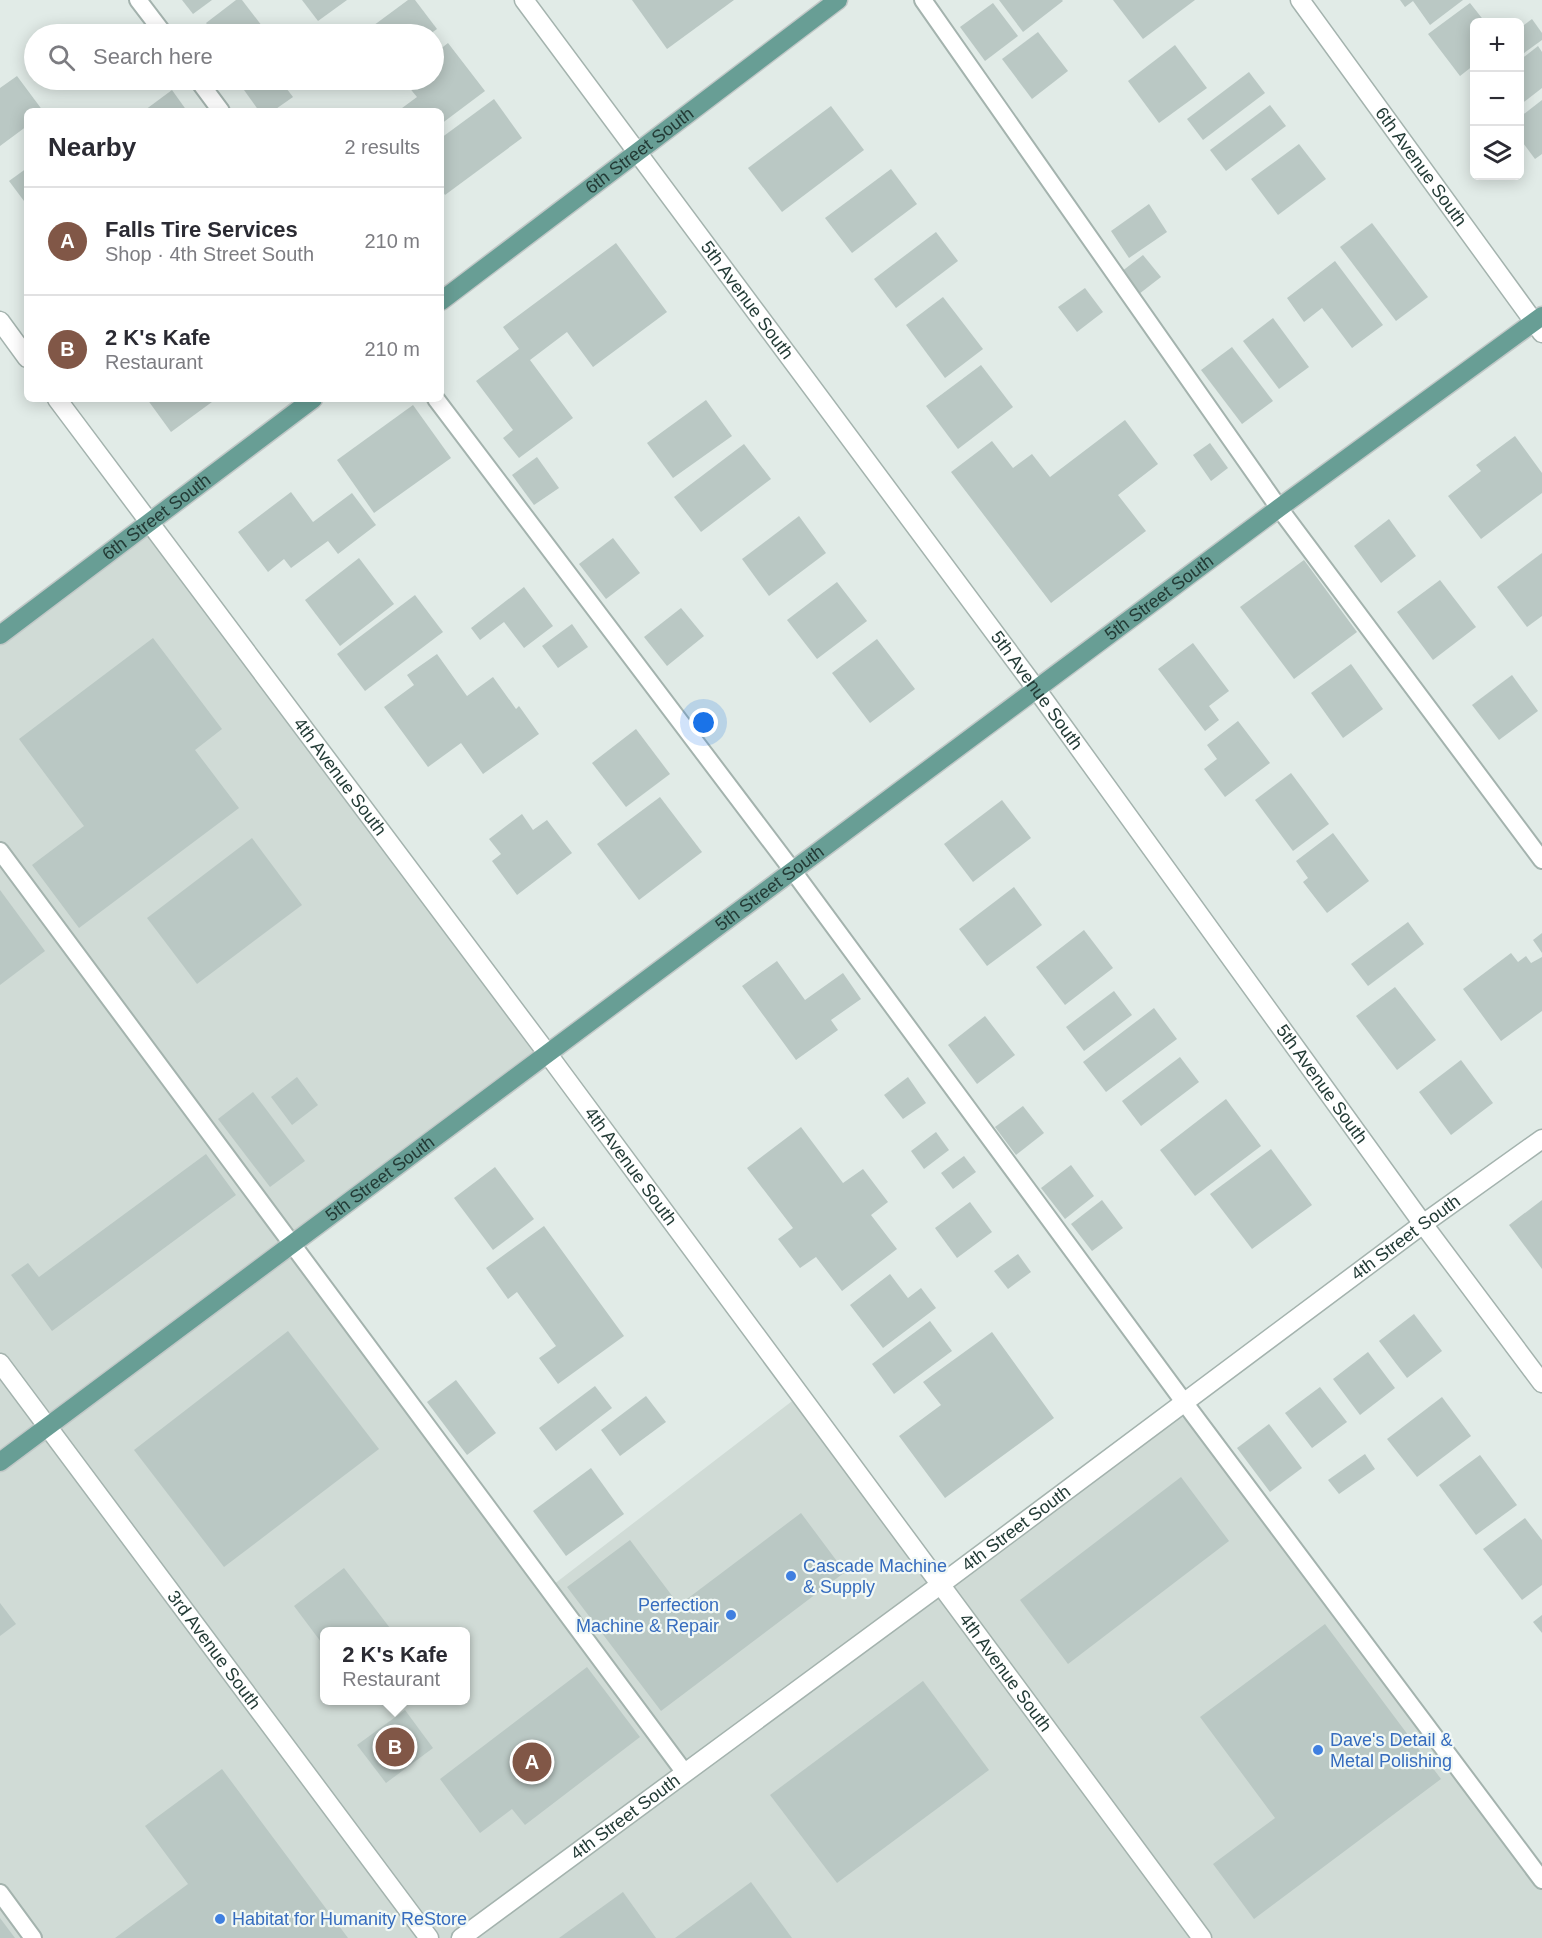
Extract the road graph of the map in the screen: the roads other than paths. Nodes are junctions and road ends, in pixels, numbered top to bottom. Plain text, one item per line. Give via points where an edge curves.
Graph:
1 (138, 0) edge
2 (524, 0) edge
3 (838, 0) edge
4 (922, 0) edge
5 (1300, 0) edge
6 (156, 24) edge
7 (205, 90) edge
8 (219, 108) edge
9 (637, 151) junction
10 (444, 299) edge
11 (0, 321) edge
12 (1539, 324) edge
13 (24, 354) edge
14 (59, 402) edge
15 (309, 402) edge
16 (438, 402) edge
17 (1279, 508) junction
18 (149, 525) junction
19 (0, 635) edge
20 (1037, 690) junction
21 (0, 851) edge
22 (1542, 860) edge
23 (793, 871) junction
24 (547, 1053) junction
25 (1542, 1140) edge
26 (1423, 1224) junction
27 (292, 1244) junction
28 (0, 1363) edge
29 (1542, 1383) edge
30 (1184, 1402) junction
31 (48, 1427) junction
32 (0, 1462) edge
33 (940, 1585) junction
34 (685, 1773) junction
35 (1542, 1881) edge
36 (0, 1893) edge
37 (33, 1938) edge
38 (429, 1938) edge
39 (461, 1938) edge
40 (1202, 1938) edge

1 - 6 lane
2 - 9 street, 5th Avenue South
3 - 9 main road, 6th Street South
4 - 17 lane
5 - 12 street, 6th Avenue South
7 - 8 lane
9 - 10 main road, 6th Street South
9 - 20 street, 5th Avenue South
11 - 13 street
12 - 17 main road, 5th Street South
14 - 18 street, 4th Avenue South
15 - 18 main road, 6th Street South
16 - 23 lane
17 - 20 main road, 5th Street South
17 - 22 lane
18 - 19 main road, 6th Street South
18 - 24 street, 4th Avenue South
20 - 23 main road, 5th Street South
20 - 26 street, 5th Avenue South
21 - 27 lane
23 - 24 main road, 5th Street South
23 - 30 lane
24 - 27 main road, 5th Street South
24 - 33 street, 4th Avenue South
25 - 26 street, 4th Street South
26 - 29 street, 5th Avenue South
26 - 30 street, 4th Street South
27 - 31 main road, 5th Street South
27 - 34 lane
28 - 31 street, 3rd Avenue South
30 - 33 street, 4th Street South
30 - 35 lane
31 - 32 main road, 5th Street South
31 - 38 street, 3rd Avenue South
33 - 34 street, 4th Street South
33 - 40 street, 4th Avenue South
34 - 39 street, 4th Street South
36 - 37 lane

